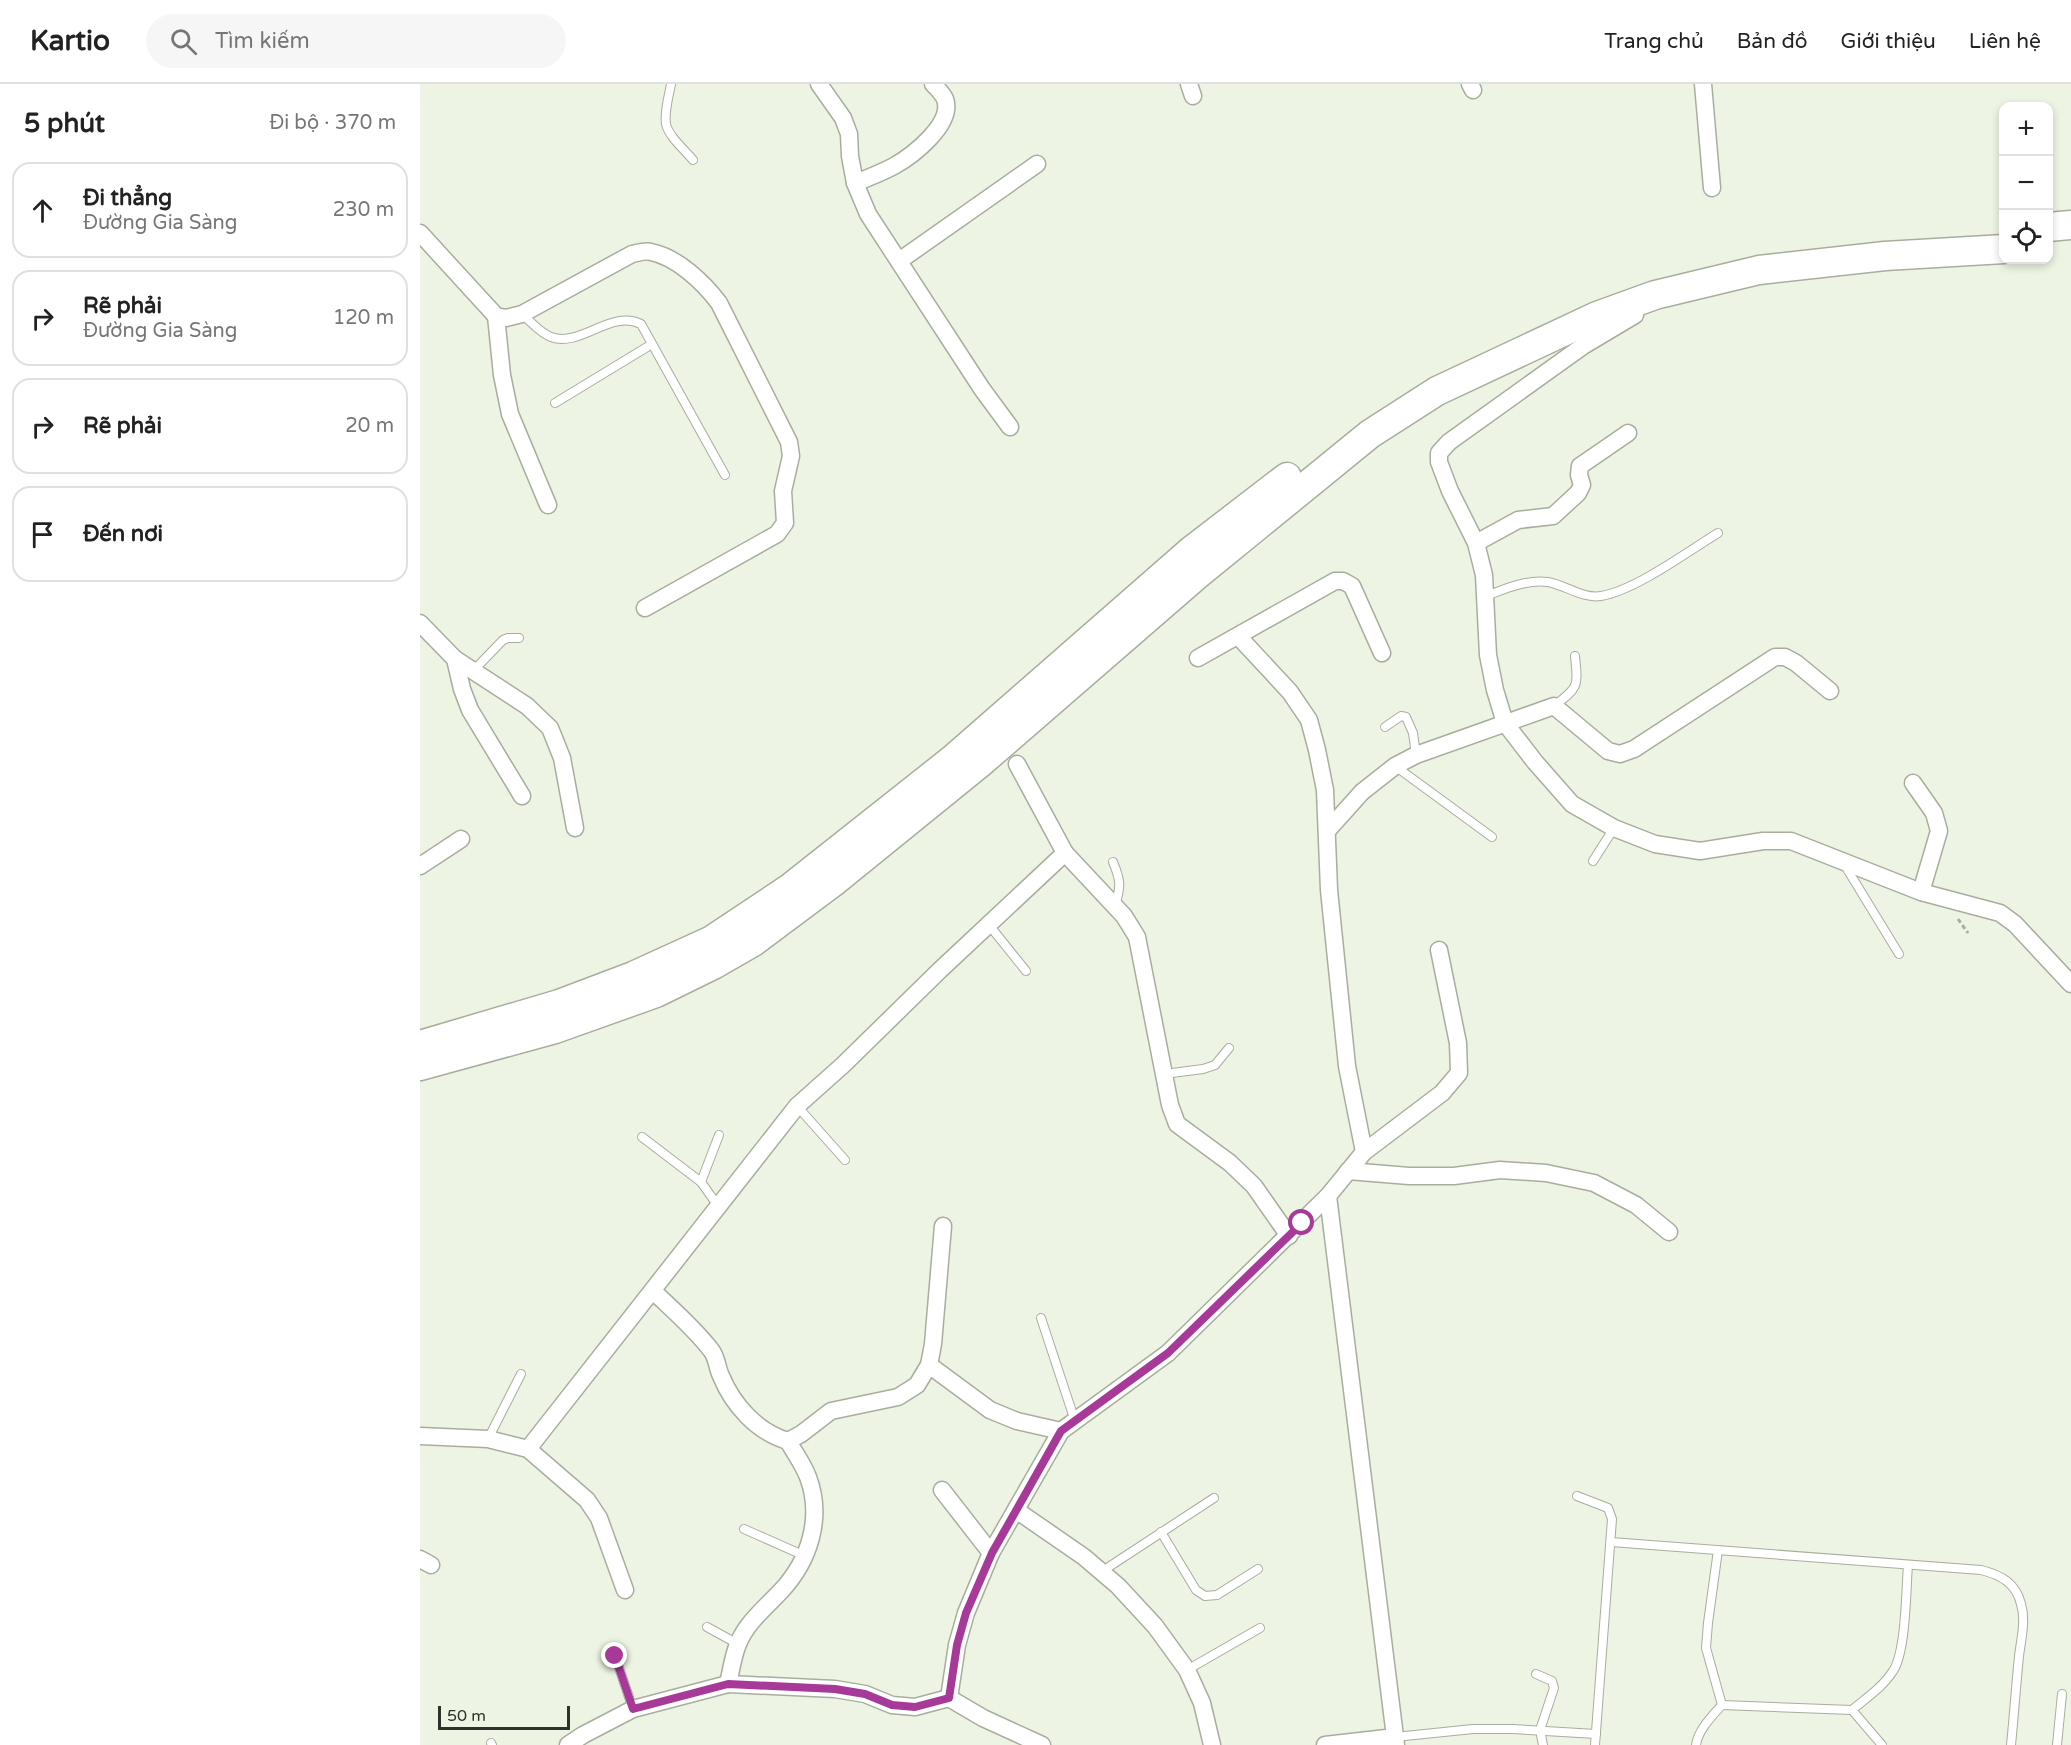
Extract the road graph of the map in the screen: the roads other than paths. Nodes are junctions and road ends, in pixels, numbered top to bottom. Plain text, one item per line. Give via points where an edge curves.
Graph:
1 (670, 84) edge
2 (819, 84) edge
3 (933, 84) edge
4 (1703, 84) edge
5 (693, 160) dead end
6 (1037, 164) dead end
7 (855, 183) junction
8 (1712, 188) dead end
9 (2071, 225) edge
10 (2053, 227) edge
11 (1999, 231) edge
12 (420, 232) edge
13 (2071, 245) edge
14 (2053, 246) edge
15 (1999, 249) edge
16 (899, 261) junction
17 (522, 314) junction
18 (1635, 315) dead end
19 (496, 316) junction
20 (652, 344) junction
21 (555, 403) dead end
22 (1010, 427) dead end
23 (1628, 433) dead end
24 (725, 475) dead end
25 (548, 505) dead end
26 (1718, 532) dead end
27 (1476, 543) junction
28 (1486, 596) junction
29 (645, 608) dead end
30 (420, 622) edge
31 (1238, 636) junction
32 (519, 638) dead end
33 (1382, 653) dead end
34 (1575, 656) dead end
35 (1198, 658) dead end
36 (455, 659) junction
37 (473, 671) junction
38 (1830, 690) dead end
39 (1554, 706) junction
40 (1506, 723) junction
41 (1385, 727) dead end
42 (1416, 755) junction
43 (1017, 764) dead end
44 (1395, 766) junction
45 (1913, 783) dead end
46 (522, 796) dead end
47 (575, 828) dead end
48 (1614, 828) junction
49 (1327, 831) junction
50 (1492, 837) dead end
51 (461, 838) dead end
52 (1065, 854) junction
53 (1593, 861) dead end
54 (1842, 861) junction
55 (1113, 862) dead end
56 (420, 866) edge
57 (1921, 892) junction
58 (1115, 906) junction
59 (989, 925) junction
60 (1439, 950) dead end
61 (1899, 954) dead end
62 (1026, 971) dead end
63 (2071, 984) edge
64 (420, 1045) edge
65 (1229, 1048) dead end
66 (420, 1065) edge
67 (1164, 1074) junction
68 (797, 1106) junction
69 (719, 1135) dead end
70 (642, 1137) dead end
71 (1364, 1152) junction
72 (845, 1160) dead end
73 (1348, 1171) junction
74 (701, 1182) junction
75 (1328, 1196) junction
76 (718, 1206) junction
77 (943, 1226) dead end
78 (1669, 1232) dead end
79 (1289, 1236) junction
80 (653, 1291) junction
81 (1041, 1318) dead end
82 (929, 1365) junction
83 (521, 1374) dead end
84 (1068, 1426) junction
85 (420, 1436) edge
86 (488, 1439) junction
87 (788, 1441) junction
88 (528, 1449) junction
89 (942, 1490) dead end
90 (1577, 1496) dead end
91 (1214, 1498) dead end
92 (1016, 1510) junction
93 (744, 1529) dead end
94 (1161, 1532) junction
95 (1611, 1542) junction
96 (1718, 1550) junction
97 (992, 1553) junction
98 (805, 1556) junction
99 (1908, 1564) junction
100 (1258, 1569) dead end
101 (1101, 1572) junction
102 (625, 1590) dead end
103 (707, 1627) dead end
104 (1260, 1628) dead end
105 (738, 1644) junction
106 (615, 1656) dead end
107 (1187, 1670) junction
108 (1536, 1674) dead end
109 (728, 1684) junction
110 (2062, 1694) dead end
111 (949, 1698) junction
112 (1722, 1705) junction
113 (633, 1709) junction
114 (1852, 1710) junction
115 (1540, 1730) junction
116 (1596, 1734) junction
117 (1008, 1737) edge
118 (1396, 1741) edge
119 (568, 1745) edge
120 (1042, 1745) edge
121 (1212, 1745) edge
122 (1325, 1745) edge
123 (1543, 1745) edge
124 (1595, 1745) edge
125 (1696, 1745) edge
126 (1882, 1745) edge
127 (2011, 1745) edge
128 (2057, 1745) edge

1 - 5 lane via 666,123
2 - 7 street via 843,118 849,134
3 - 7 street via 945,99 945,112 937,132 897,165
4 - 8 street
6 - 16 street
7 - 16 street via 868,214
9 - 10 highway
11 - 64 highway via 1780,250 1699,266 1604,297 1502,338 1446,366 1372,413 1192,550 953,759 790,888 712,940 559,1004
12 - 19 street
13 - 14 highway
15 - 66 highway via 1886,256 1759,270 1655,295 1597,316 1437,391 1361,441 1197,575 979,764 753,942 656,993 555,1029
16 - 22 street
17 - 19 street
17 - 20 lane via 544,334 562,340 621,320 633,320 641,324
17 - 29 street via 632,254 648,251 663,255 706,285 719,303 789,442 791,456 783,491 785,523 777,534
18 - 27 street via 1583,346 1439,453 1450,491
19 - 25 street via 510,414
20 - 21 lane
20 - 24 lane
23 - 27 street via 1580,466 1582,485 1578,493 1553,516 1518,520
26 - 28 lane via 1626,589 1599,596 1548,582 1522,583
27 - 28 street
28 - 40 street via 1488,655
30 - 36 street
31 - 33 street via 1335,581 1343,581 1352,586
31 - 35 street
31 - 49 street via 1290,692 1309,720 1325,790
32 - 37 lane via 503,640
34 - 39 lane via 1577,684 1573,692
36 - 37 street
36 - 46 street via 470,710
37 - 47 street via 527,706 550,728 562,758
38 - 39 street via 1785,657 1775,657 1634,749 1620,754 1608,752
39 - 40 street
40 - 42 street
40 - 48 street via 1572,804
41 - 42 lane via 1401,716 1406,717
42 - 44 street
43 - 52 street
44 - 49 street via 1362,792
44 - 50 lane
45 - 57 street via 1934,813 1939,831
48 - 53 lane
48 - 54 street via 1655,844 1700,850 1763,841 1791,842
49 - 71 street via 1329,890 1347,1066
51 - 56 street
52 - 58 street
52 - 59 street
54 - 57 street
54 - 61 lane
55 - 58 lane via 1121,888
57 - 63 street via 2000,913
58 - 67 street via 1137,937
59 - 62 lane
59 - 68 street
60 - 71 street via 1458,1043 1459,1073 1442,1093
65 - 67 lane via 1215,1065 1203,1070
67 - 79 street via 1177,1124 1254,1186
68 - 72 lane
68 - 76 street
69 - 74 lane
70 - 74 lane
71 - 73 street
73 - 75 street
73 - 78 street via 1409,1176 1500,1170 1546,1173 1594,1183 1636,1205
74 - 76 lane
75 - 79 street
75 - 118 street
76 - 80 street
77 - 82 street
79 - 84 street via 1168,1353
80 - 87 street via 713,1353 730,1395 743,1412 774,1437
80 - 88 street
81 - 84 lane
82 - 84 street via 990,1410 1017,1421
82 - 87 street via 917,1385 898,1397 831,1411
83 - 86 lane
84 - 92 street
85 - 86 street
86 - 88 street
87 - 98 street via 807,1475 815,1501 814,1528
88 - 102 street via 587,1500 599,1518
89 - 97 street
90 - 95 lane via 1608,1508 1612,1519
91 - 94 lane
92 - 97 street
92 - 101 street
93 - 98 lane
94 - 100 lane via 1196,1590 1205,1596 1216,1595
94 - 101 lane
95 - 96 lane
95 - 116 lane
96 - 99 lane
96 - 112 lane via 1706,1648
97 - 111 street via 966,1613
98 - 105 street
99 - 114 lane via 1901,1650 1895,1670
99 - 127 lane via 1989,1572 2008,1581 2015,1590 2022,1605 2022,1628
101 - 107 street via 1155,1626
103 - 105 lane
104 - 107 lane
105 - 109 street
106 - 113 lane
107 - 121 street via 1202,1703
108 - 115 lane via 1552,1681 1554,1688
109 - 111 street via 835,1689 865,1694 892,1705 915,1707
109 - 113 street
110 - 128 lane
111 - 117 street
112 - 114 lane
112 - 125 lane via 1707,1722
113 - 119 street
114 - 126 lane
115 - 116 lane
115 - 118 lane via 1473,1729
115 - 123 lane
116 - 124 lane
117 - 120 street
118 - 122 street

